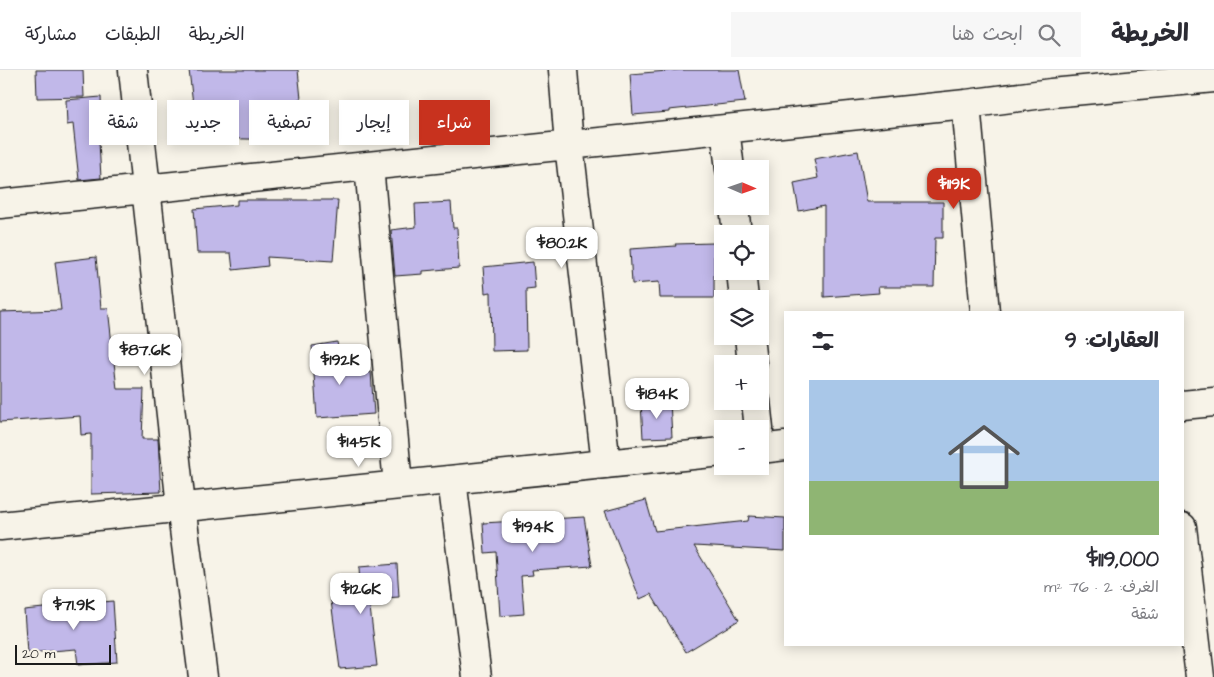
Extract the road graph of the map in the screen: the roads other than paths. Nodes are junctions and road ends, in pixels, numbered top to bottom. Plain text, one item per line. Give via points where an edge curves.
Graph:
1 (133, 70) edge
2 (563, 70) edge
3 (1214, 78) edge
4 (966, 104) junction
5 (725, 129) junction
6 (569, 145) junction
7 (729, 160) edge
8 (369, 166) junction
9 (146, 189) junction
10 (0, 204) edge
11 (985, 311) edge
12 (1214, 402) edge
13 (1184, 405) edge
14 (714, 453) edge
15 (606, 464) junction
16 (452, 480) junction
17 (398, 485) junction
18 (181, 506) junction
19 (0, 526) edge
20 (1184, 540) edge
21 (1204, 667) edge
22 (203, 677) edge
23 (477, 677) edge

1 - 9 street
2 - 6 street
3 - 4 street
4 - 5 street
4 - 11 street
5 - 6 street
5 - 7 street
6 - 8 street
6 - 15 street
8 - 9 street
8 - 17 street
9 - 10 street
9 - 18 street
12 - 13 street
14 - 15 street
15 - 16 street
16 - 17 street
16 - 23 street
17 - 18 street
18 - 19 street
18 - 22 street
20 - 21 street

